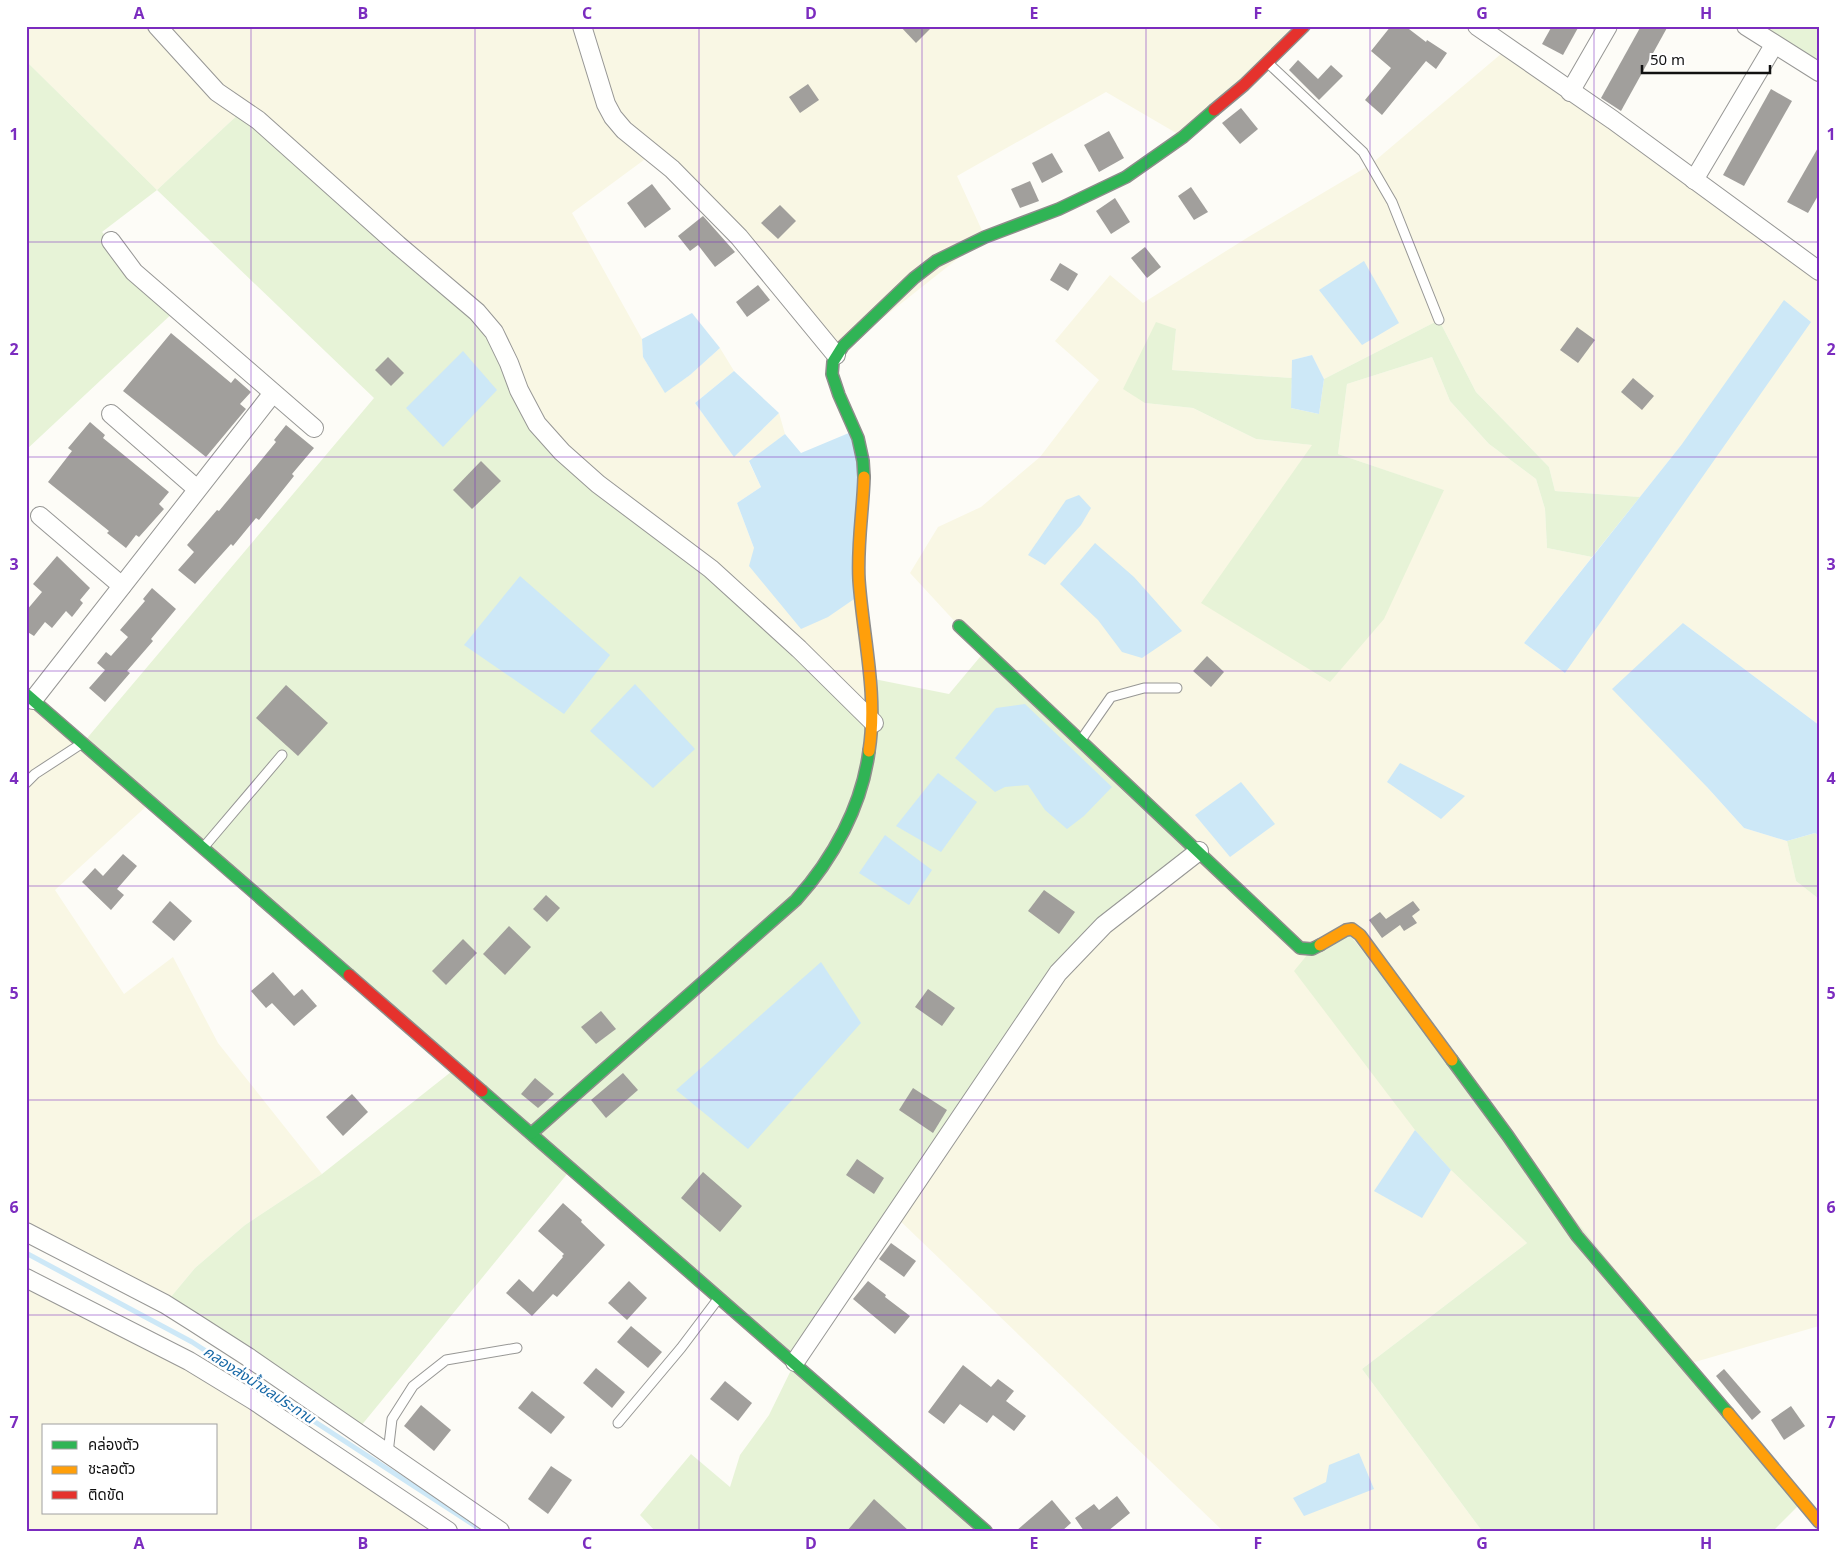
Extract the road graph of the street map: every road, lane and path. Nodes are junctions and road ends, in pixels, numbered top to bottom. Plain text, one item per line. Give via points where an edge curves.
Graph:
1 (157, 26) edge
2 (582, 26) edge
3 (1304, 26) edge
4 (1477, 26) edge
5 (1608, 26) edge
6 (1746, 26) edge
7 (1774, 45) junction
8 (1268, 62) junction
9 (1819, 72) edge
10 (1570, 92) junction
11 (1694, 180) junction
12 (111, 241) dead end
13 (1819, 271) edge
14 (1439, 320) dead end
15 (836, 355) junction
16 (274, 393) junction
17 (111, 414) dead end
18 (314, 428) dead end
19 (197, 489) junction
20 (40, 516) dead end
21 (122, 586) junction
22 (959, 626) dead end
23 (1177, 688) dead end
24 (30, 697) edge
25 (874, 723) junction
26 (1081, 740) junction
27 (83, 743) junction
28 (282, 756) dead end
29 (26, 783) edge
30 (203, 848) junction
31 (1199, 852) junction
32 (532, 1133) junction
33 (26, 1232) edge
34 (26, 1278) edge
35 (720, 1296) junction
36 (517, 1348) dead end
37 (795, 1362) junction
38 (618, 1423) dead end
39 (388, 1454) junction
40 (1819, 1522) edge
41 (448, 1531) edge
42 (500, 1531) edge
43 (986, 1531) edge

1 - 25 street via 217,92 258,120 477,312 494,332 537,424 562,452 598,484 711,569
2 - 15 street via 613,117 672,169 739,237
3 - 8 street
4 - 10 street
5 - 10 street
6 - 7 street
7 - 9 street
7 - 11 street
8 - 14 lane via 1362,152 1392,202
8 - 15 street via 1183,137 1126,176 1059,209 969,244 936,262 914,278
10 - 11 street
11 - 13 street
12 - 16 street via 134,272
15 - 25 street via 832,364 833,376 856,430 864,470 860,595
16 - 18 street
16 - 19 street
17 - 19 street
19 - 21 street
20 - 21 street
21 - 24 street
22 - 26 street
23 - 26 lane via 1144,688 1111,697
24 - 27 street
25 - 32 street via 866,768 851,814 835,848 800,897
26 - 31 street
27 - 29 lane
27 - 30 street
28 - 30 lane
30 - 32 street
31 - 37 street via 1104,925 1058,973
31 - 40 street via 1300,948 1312,949 1346,930 1352,929 1360,935 1508,1136 1577,1236
32 - 35 street
33 - 39 street via 165,1304
34 - 41 street via 189,1361 261,1405
35 - 37 street
35 - 38 lane
36 - 39 lane via 446,1360 412,1386 392,1419
37 - 43 street
39 - 42 street

